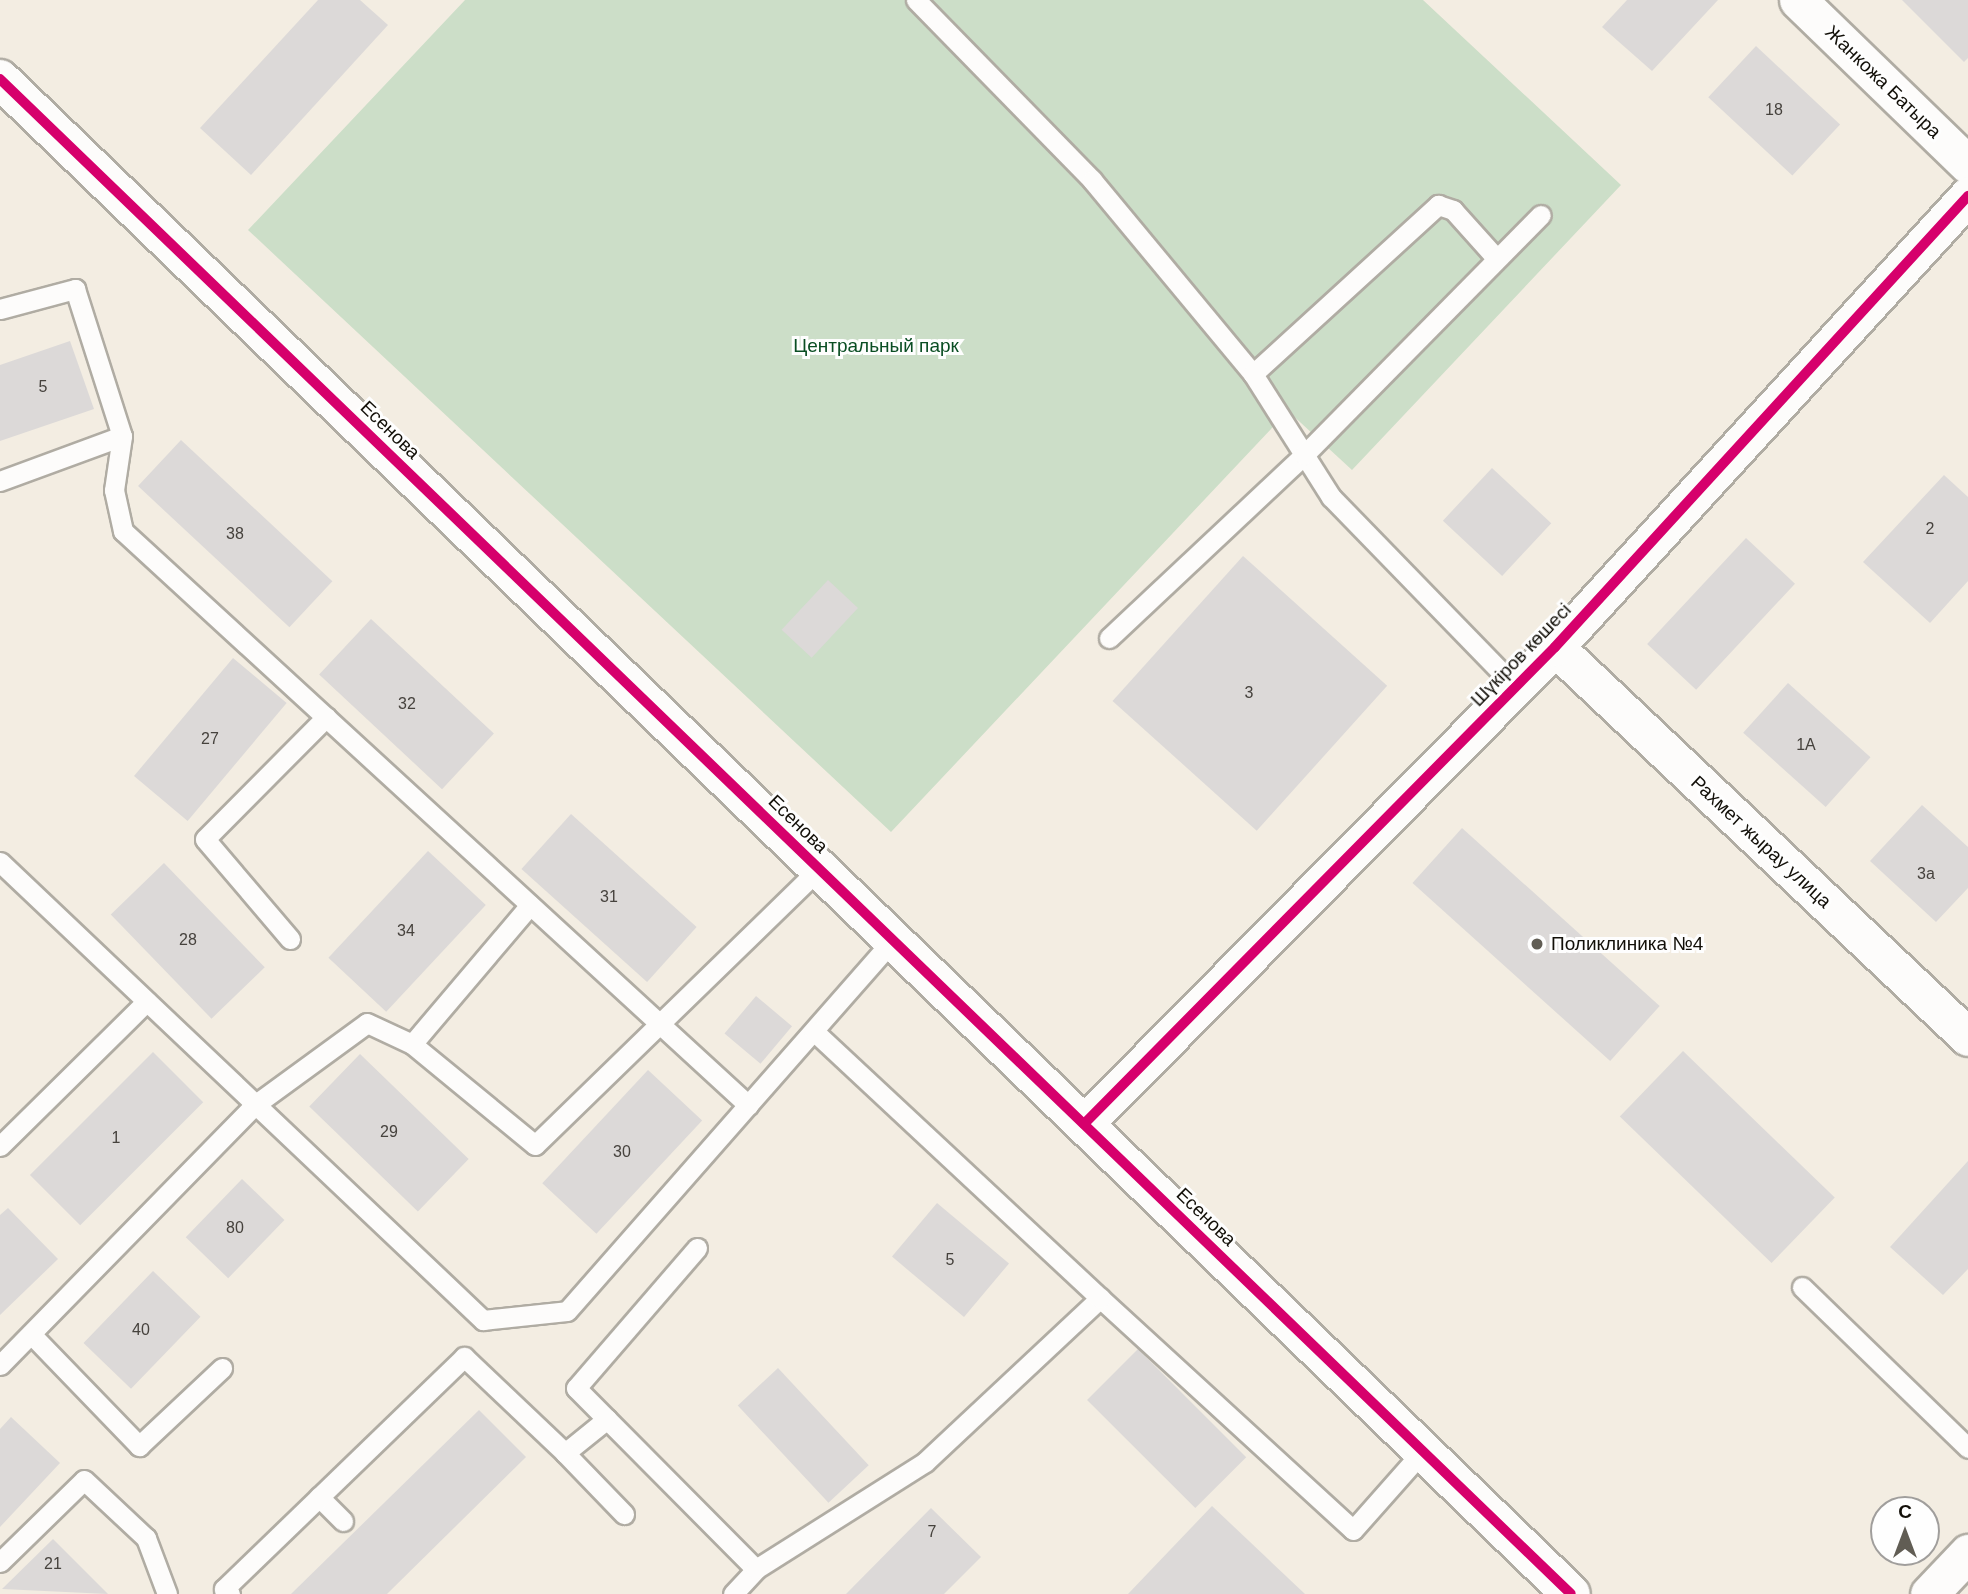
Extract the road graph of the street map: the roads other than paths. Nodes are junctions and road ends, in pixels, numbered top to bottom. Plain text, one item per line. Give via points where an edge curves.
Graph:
1 (916, 0) edge
2 (1798, 0) edge
3 (0, 79) edge
4 (1968, 165) edge
5 (1968, 196) edge
6 (1541, 215) dead end
7 (1496, 258) junction
8 (0, 309) edge
9 (1253, 374) junction
10 (122, 436) junction
11 (1304, 455) junction
12 (0, 481) edge
13 (1109, 638) dead end
14 (1555, 647) junction
15 (1516, 687) junction
16 (326, 717) junction
17 (0, 862) edge
18 (819, 869) junction
19 (530, 905) junction
20 (290, 939) dead end
21 (893, 940) junction
22 (147, 1001) junction
23 (662, 1026) junction
24 (814, 1031) junction
25 (1968, 1037) edge
26 (412, 1044) junction
27 (256, 1104) junction
28 (748, 1105) junction
29 (1084, 1124) junction
30 (0, 1146) edge
31 (696, 1248) dead end
32 (1802, 1287) dead end
33 (1100, 1298) junction
34 (31, 1334) junction
35 (0, 1365) edge
36 (222, 1368) dead end
37 (607, 1419) junction
38 (1968, 1448) edge
39 (1423, 1451) junction
40 (565, 1453) junction
41 (319, 1497) junction
42 (624, 1514) dead end
43 (343, 1521) dead end
44 (1968, 1553) edge
45 (0, 1562) edge
46 (756, 1569) junction
47 (167, 1594) edge
48 (230, 1594) edge
49 (733, 1594) edge
50 (1571, 1594) edge
51 (1928, 1594) edge

1 - 9 lane via 1092,180
2 - 4 street, Жанкожа Батыра
3 - 18 street, Есенова
5 - 14 street, Шүкіров көшесі
6 - 7 lane
7 - 9 lane via 1453,210 1438,205
7 - 11 lane
8 - 10 lane via 75,289
9 - 11 lane
10 - 12 lane
10 - 16 lane via 114,490 123,531
11 - 13 lane
11 - 15 lane via 1331,497
14 - 15 street, Шүкіров көшесі
14 - 25 street, Рахмет жырау улица
15 - 29 street, Шүкіров көшесі
16 - 19 lane
16 - 20 lane via 205,839
17 - 22 lane
18 - 21 street, Есенова
18 - 23 lane
19 - 23 lane
19 - 26 lane
21 - 24 lane
21 - 29 street, Есенова
22 - 27 lane
22 - 30 lane
23 - 26 lane via 535,1145
23 - 28 lane
24 - 28 lane
24 - 33 lane
26 - 27 lane via 367,1023
27 - 28 lane via 483,1320 567,1311
27 - 34 lane
29 - 39 street, Есенова
31 - 37 lane via 576,1388
32 - 38 lane
33 - 39 lane via 1353,1530
33 - 46 lane via 925,1462
34 - 35 lane
34 - 36 lane via 139,1446
37 - 40 lane
37 - 46 lane
39 - 50 street, Есенова
40 - 41 lane via 464,1357
40 - 42 lane
41 - 43 lane
41 - 48 lane via 225,1589
44 - 51 street
45 - 47 lane via 84,1480 145,1538
46 - 49 lane

